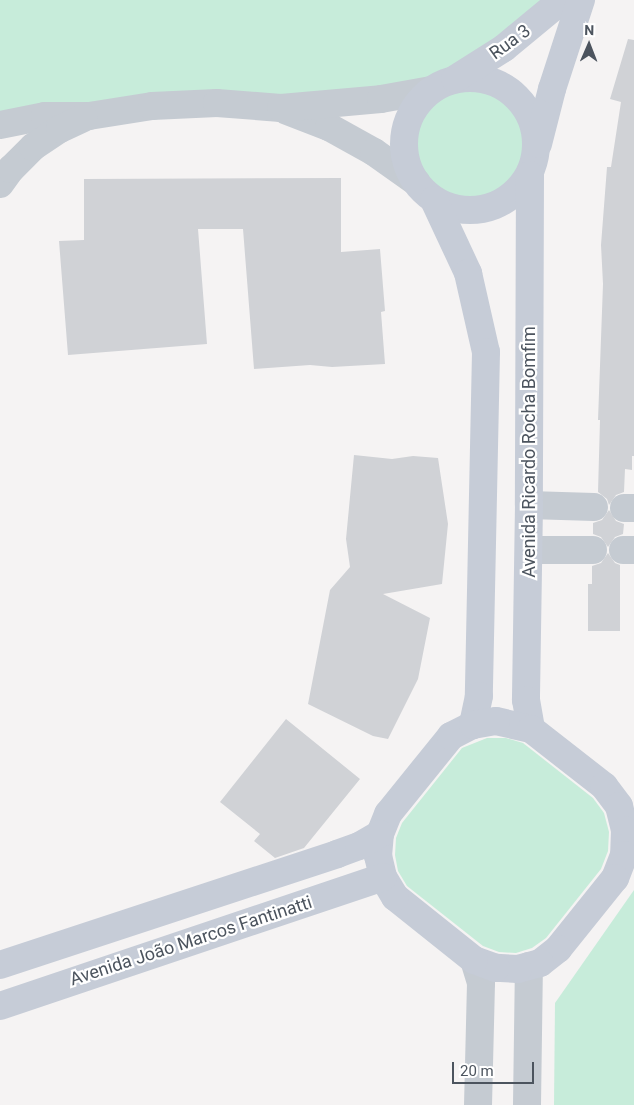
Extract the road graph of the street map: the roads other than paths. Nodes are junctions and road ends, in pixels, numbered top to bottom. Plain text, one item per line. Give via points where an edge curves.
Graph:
1 (562, 0) edge
2 (581, 0) edge
3 (443, 85) junction
4 (281, 108) junction
5 (89, 116) junction
6 (0, 125) edge
7 (533, 163) junction
8 (0, 184) edge
9 (425, 191) junction
10 (529, 505) junction
11 (594, 507) dead end
12 (529, 550) junction
13 (593, 550) dead end
14 (473, 725) junction
15 (531, 729) junction
16 (380, 834) junction
17 (383, 877) junction
18 (474, 960) junction
19 (0, 965) edge
20 (529, 966) junction
21 (0, 1006) edge
22 (478, 1105) edge
23 (527, 1105) edge

1 - 3 street, Rua 3 via 504,48
2 - 7 street, Avenida Ricardo Rocha Bomfim via 554,81
3 - 4 street via 381,99
3 - 7 street via 480,78 504,87 523,103 535,125
3 - 9 street via 414,109 405,133 405,159
4 - 5 street via 217,103 152,106
4 - 9 street via 329,127 366,148
5 - 6 street via 45,116
5 - 8 street via 60,129 33,147
7 - 9 street via 516,192 498,205 476,210 454,209
7 - 10 street, Avenida Ricardo Rocha Bomfim
9 - 14 street via 468,273 486,352 479,686
10 - 11 street
10 - 12 street, Avenida Ricardo Rocha Bomfim
12 - 13 street
12 - 15 street, Avenida Ricardo Rocha Bomfim via 526,700
14 - 15 street via 496,721
14 - 16 street via 451,736 388,814
15 - 20 street via 604,786 623,818 626,842 615,878 558,949
16 - 17 street via 378,856
16 - 19 street, Avenida João Marcos Fantinatti via 337,854
17 - 18 street via 395,897
17 - 21 street, Avenida João Marcos Fantinatti
18 - 20 street via 496,968
18 - 22 street via 481,983
20 - 23 street

